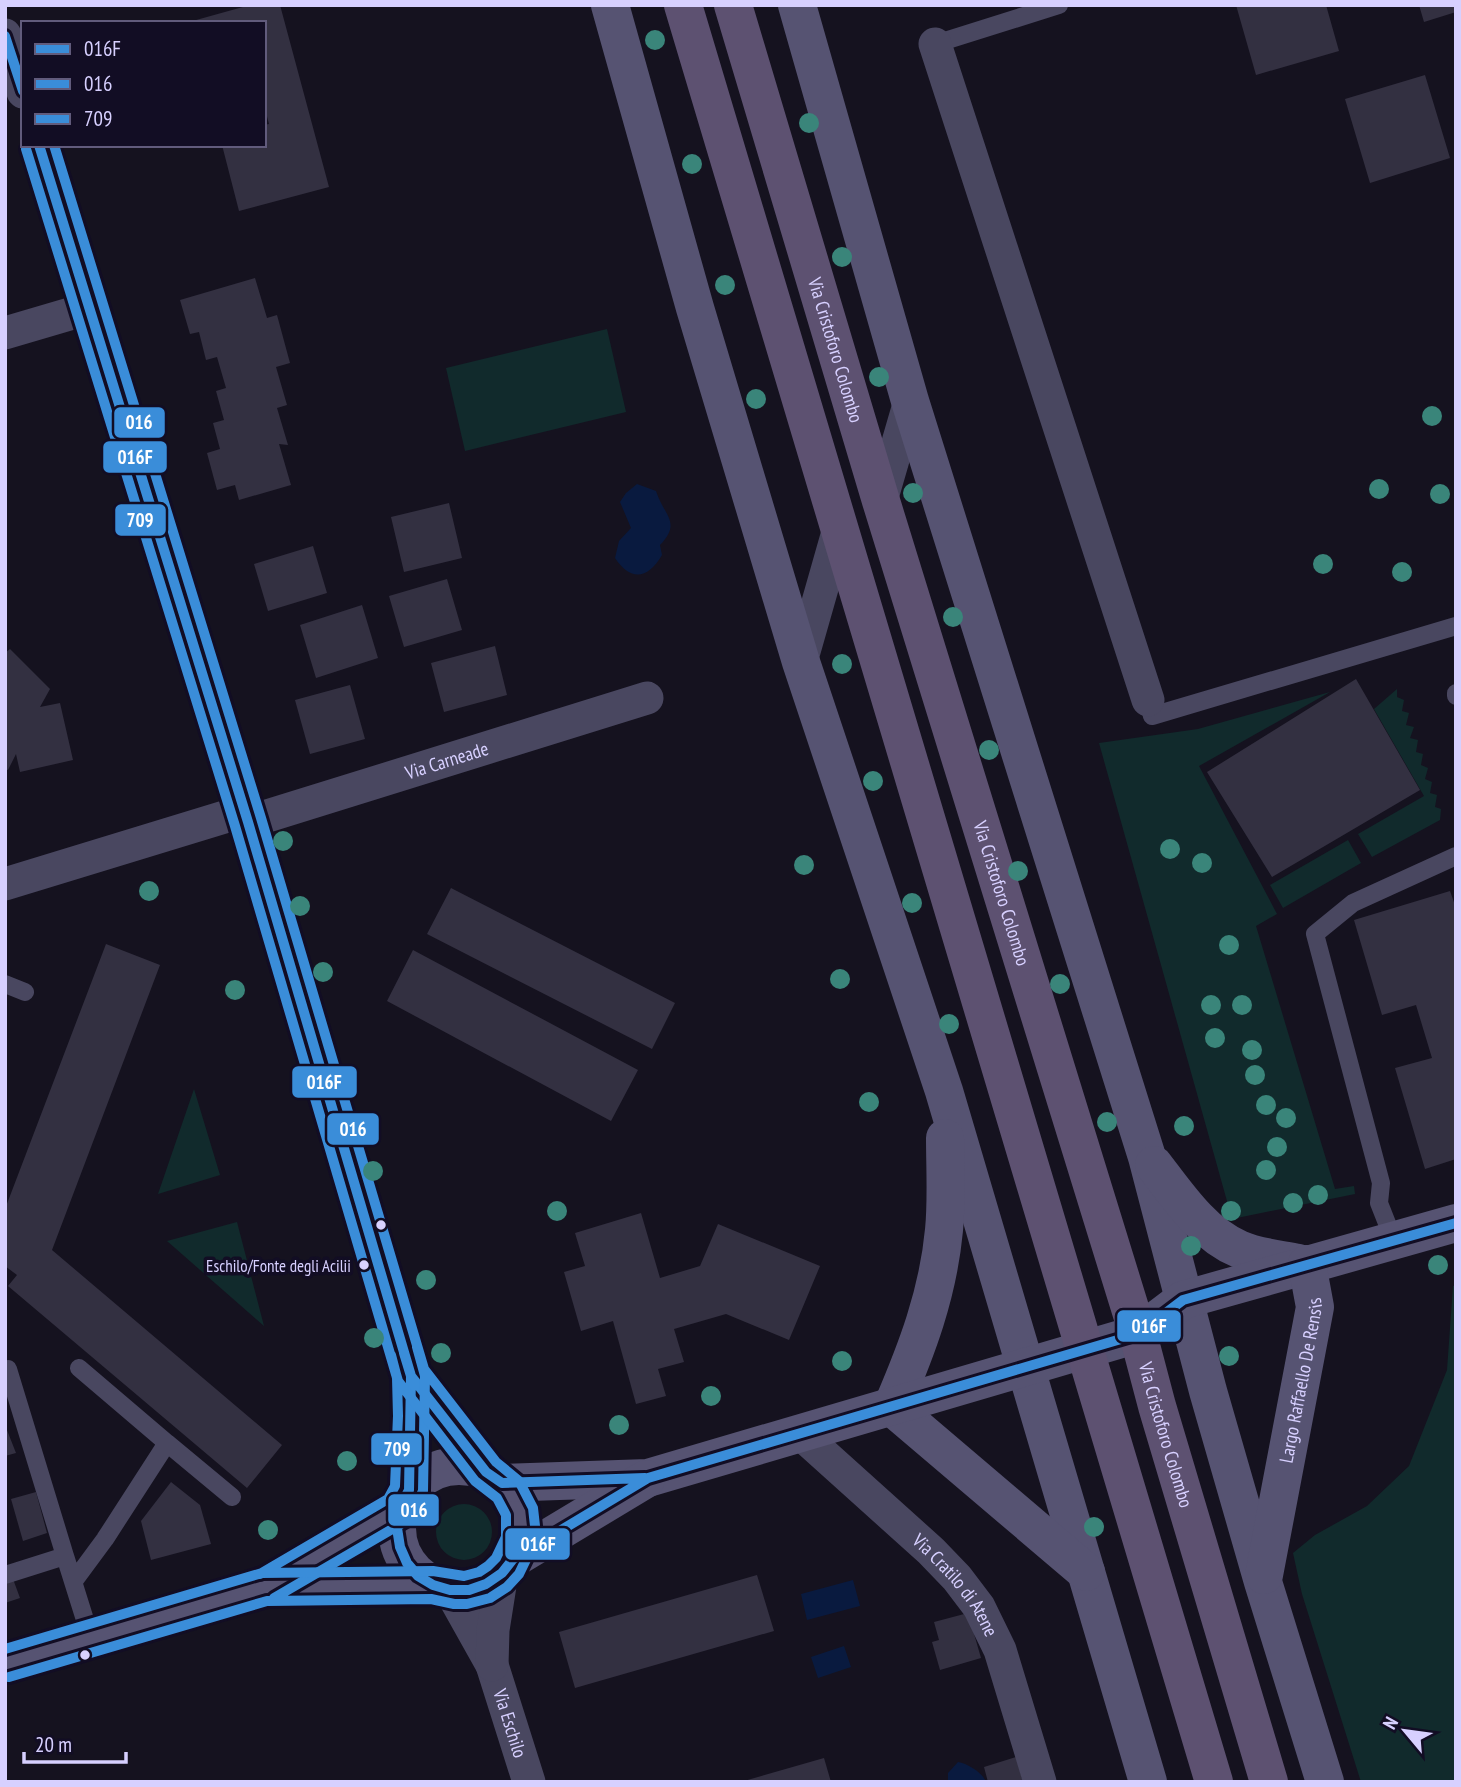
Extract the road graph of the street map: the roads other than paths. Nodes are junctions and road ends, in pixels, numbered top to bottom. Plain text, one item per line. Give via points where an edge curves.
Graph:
1 (610, 5) edge
2 (683, 5) edge
3 (733, 5) edge
4 (797, 5) edge
5 (1059, 5) edge
6 (5, 36) edge
7 (935, 44) joint
8 (21, 86) edge
9 (40, 147) edge
10 (90, 308) junction
11 (5, 333) edge
12 (910, 401) junction
13 (881, 500) junction
14 (840, 525) junction
15 (1456, 626) edge
16 (801, 662) junction
17 (647, 698) dead end
18 (1148, 699) joint
19 (246, 816) junction
20 (1456, 856) edge
21 (5, 884) edge
22 (5, 984) edge
23 (25, 992) dead end
24 (944, 1091) junction
25 (1147, 1157) junction
26 (1456, 1223) edge
27 (1394, 1241) junction
28 (1307, 1264) junction
29 (1183, 1300) junction
30 (1138, 1334) junction
31 (1085, 1350) junction
32 (1025, 1367) junction
33 (79, 1368) dead end
34 (8, 1369) dead end
35 (411, 1376) junction
36 (892, 1407) junction
37 (802, 1434) junction
38 (167, 1443) junction
39 (494, 1477) junction
40 (648, 1478) junction
41 (232, 1497) dead end
42 (404, 1499) junction
43 (65, 1556) junction
44 (507, 1566) junction
45 (7, 1569) edge
46 (1086, 1572) junction
47 (74, 1581) junction
48 (1263, 1582) junction
49 (265, 1587) junction
50 (442, 1587) junction
51 (91, 1639) junction
52 (5, 1664) edge
53 (492, 1665) junction
54 (529, 1782) edge
55 (1040, 1782) edge
56 (1148, 1782) edge
57 (1214, 1782) edge
58 (1269, 1782) edge
59 (1325, 1782) edge

1 - 16 street
2 - 14 main road
3 - 13 main road, Via Cristoforo Colombo
4 - 12 street
5 - 7 lane
6 - 8 street
7 - 18 street
9 - 10 street
10 - 11 street
10 - 19 street
12 - 13 street
12 - 25 street
13 - 30 main road, Via Cristoforo Colombo
14 - 16 street
14 - 31 main road
15 - 18 lane via 1152,716
16 - 24 street
17 - 19 street, Via Carneade
19 - 21 street, Via Carneade
19 - 35 street
20 - 27 lane via 1353,903 1315,934 1381,1183 1379,1203
22 - 23 lane
24 - 32 street
24 - 36 street via 944,1227 937,1280 924,1329
25 - 28 street via 1190,1210 1236,1248
25 - 29 street
26 - 27 street
27 - 28 street
28 - 29 street, Largo Raffaello De Rensis
28 - 48 street, Largo Raffaello De Rensis via 1315,1307
29 - 30 street
29 - 48 street
30 - 31 street
30 - 58 main road, Via Cristoforo Colombo
31 - 32 street
31 - 57 main road
32 - 36 street
32 - 46 street
33 - 38 lane
34 - 43 lane
35 - 39 street
35 - 42 street
36 - 37 street
36 - 46 street
37 - 40 street
37 - 55 street, Via Cratilo di Atene via 938,1558 979,1607 1000,1650
38 - 41 lane
38 - 47 lane
39 - 40 street
39 - 42 street via 466,1466 445,1467 425,1476
39 - 44 street via 514,1498 520,1516 519,1546
40 - 44 street
42 - 49 street
42 - 50 street via 397,1528 400,1547 418,1576
43 - 45 lane
43 - 47 lane
44 - 50 street via 469,1590
44 - 53 street via 493,1630
46 - 56 street
47 - 51 lane
48 - 59 street
49 - 50 street
49 - 51 street
50 - 53 street
51 - 52 street
53 - 54 street, Via Eschilo

